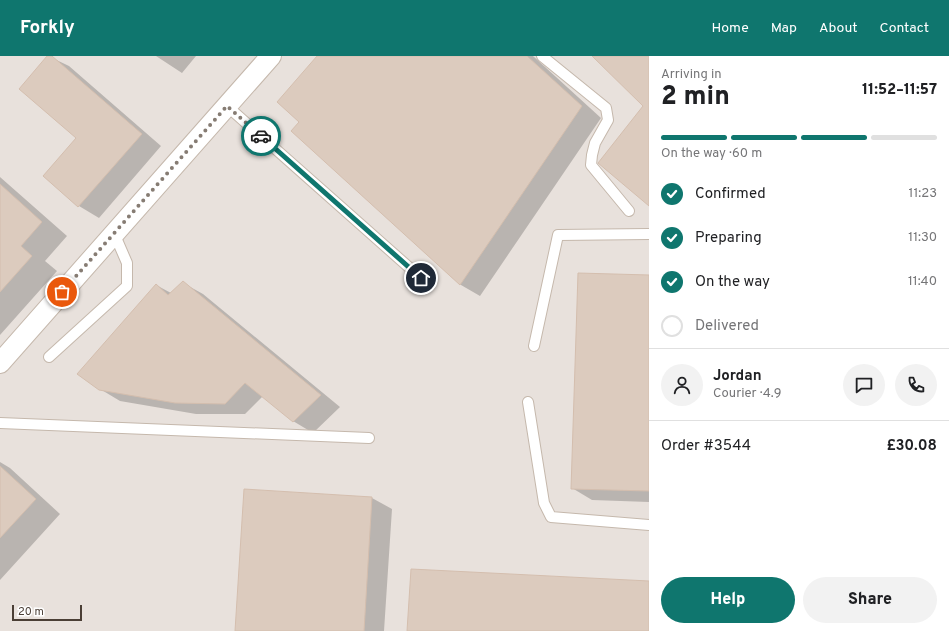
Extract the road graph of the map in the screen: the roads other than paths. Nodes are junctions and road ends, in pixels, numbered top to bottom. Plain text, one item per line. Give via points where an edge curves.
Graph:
1 (270, 56) edge
2 (542, 56) edge
3 (227, 106) junction
4 (629, 211) dead end
5 (114, 233) junction
6 (649, 234) edge
7 (421, 278) dead end
8 (534, 346) dead end
9 (49, 358) dead end
10 (0, 363) edge
11 (528, 402) dead end
12 (0, 423) edge
13 (369, 438) dead end
14 (649, 525) edge

1 - 3 street
2 - 4 lane via 606,108 608,120 595,143 591,165
3 - 5 street
3 - 7 lane
5 - 9 lane via 127,263 127,286
5 - 10 street
6 - 8 lane via 558,235
11 - 14 lane via 544,503 551,517
12 - 13 lane

